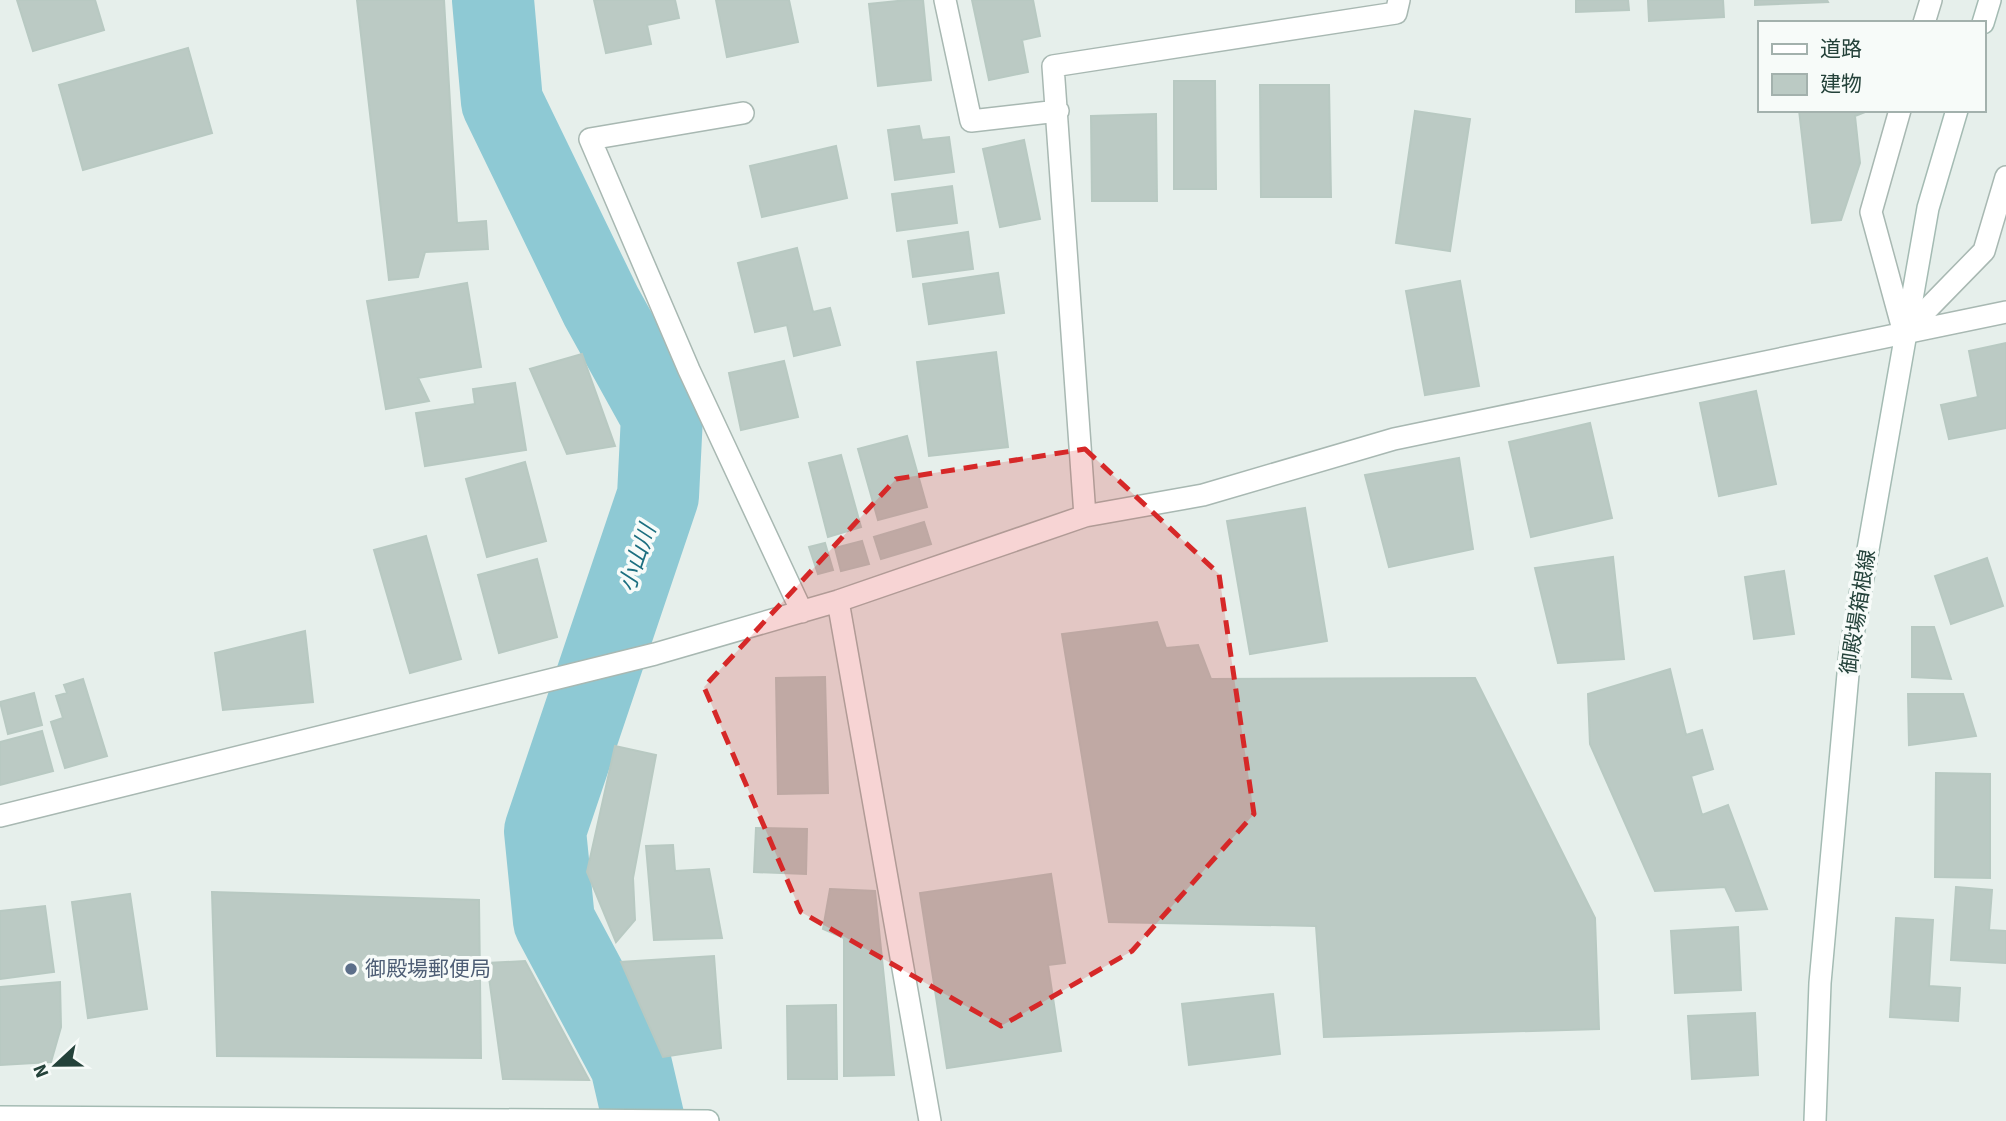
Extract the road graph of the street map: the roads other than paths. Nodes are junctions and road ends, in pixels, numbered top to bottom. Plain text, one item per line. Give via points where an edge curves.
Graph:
1 (946, 0) edge
2 (1399, 0) edge
3 (1931, 0) edge
4 (1990, 0) edge
5 (1925, 21) edge
6 (1984, 21) edge
7 (1058, 111) junction
8 (1899, 112) edge
9 (1956, 112) edge
10 (743, 113) dead end
11 (2006, 177) edge
12 (2006, 312) edge
13 (1904, 333) junction
14 (1085, 516) junction
15 (838, 601) junction
16 (802, 612) junction
17 (0, 816) edge
18 (8, 1119) edge
19 (338, 1121) edge
20 (555, 1121) edge
21 (596, 1121) edge
22 (695, 1121) edge
23 (708, 1121) edge
24 (930, 1121) edge
25 (1815, 1121) edge

1 - 7 street via 971,121
2 - 7 street via 1396,13 1053,66
3 - 5 street
4 - 6 street
7 - 14 street
8 - 13 street via 1871,212
9 - 13 street, 御殿場箱根線 via 1928,208
10 - 16 street via 590,139 689,370
11 - 13 street via 1984,251
12 - 13 street
13 - 14 street via 1394,439 1203,495
13 - 25 street, 御殿場箱根線 via 1850,652 1820,983
14 - 15 street
15 - 16 street
15 - 24 street
16 - 17 street via 550,681
18 - 19 street
19 - 20 street
20 - 21 street
21 - 22 street
22 - 23 street

